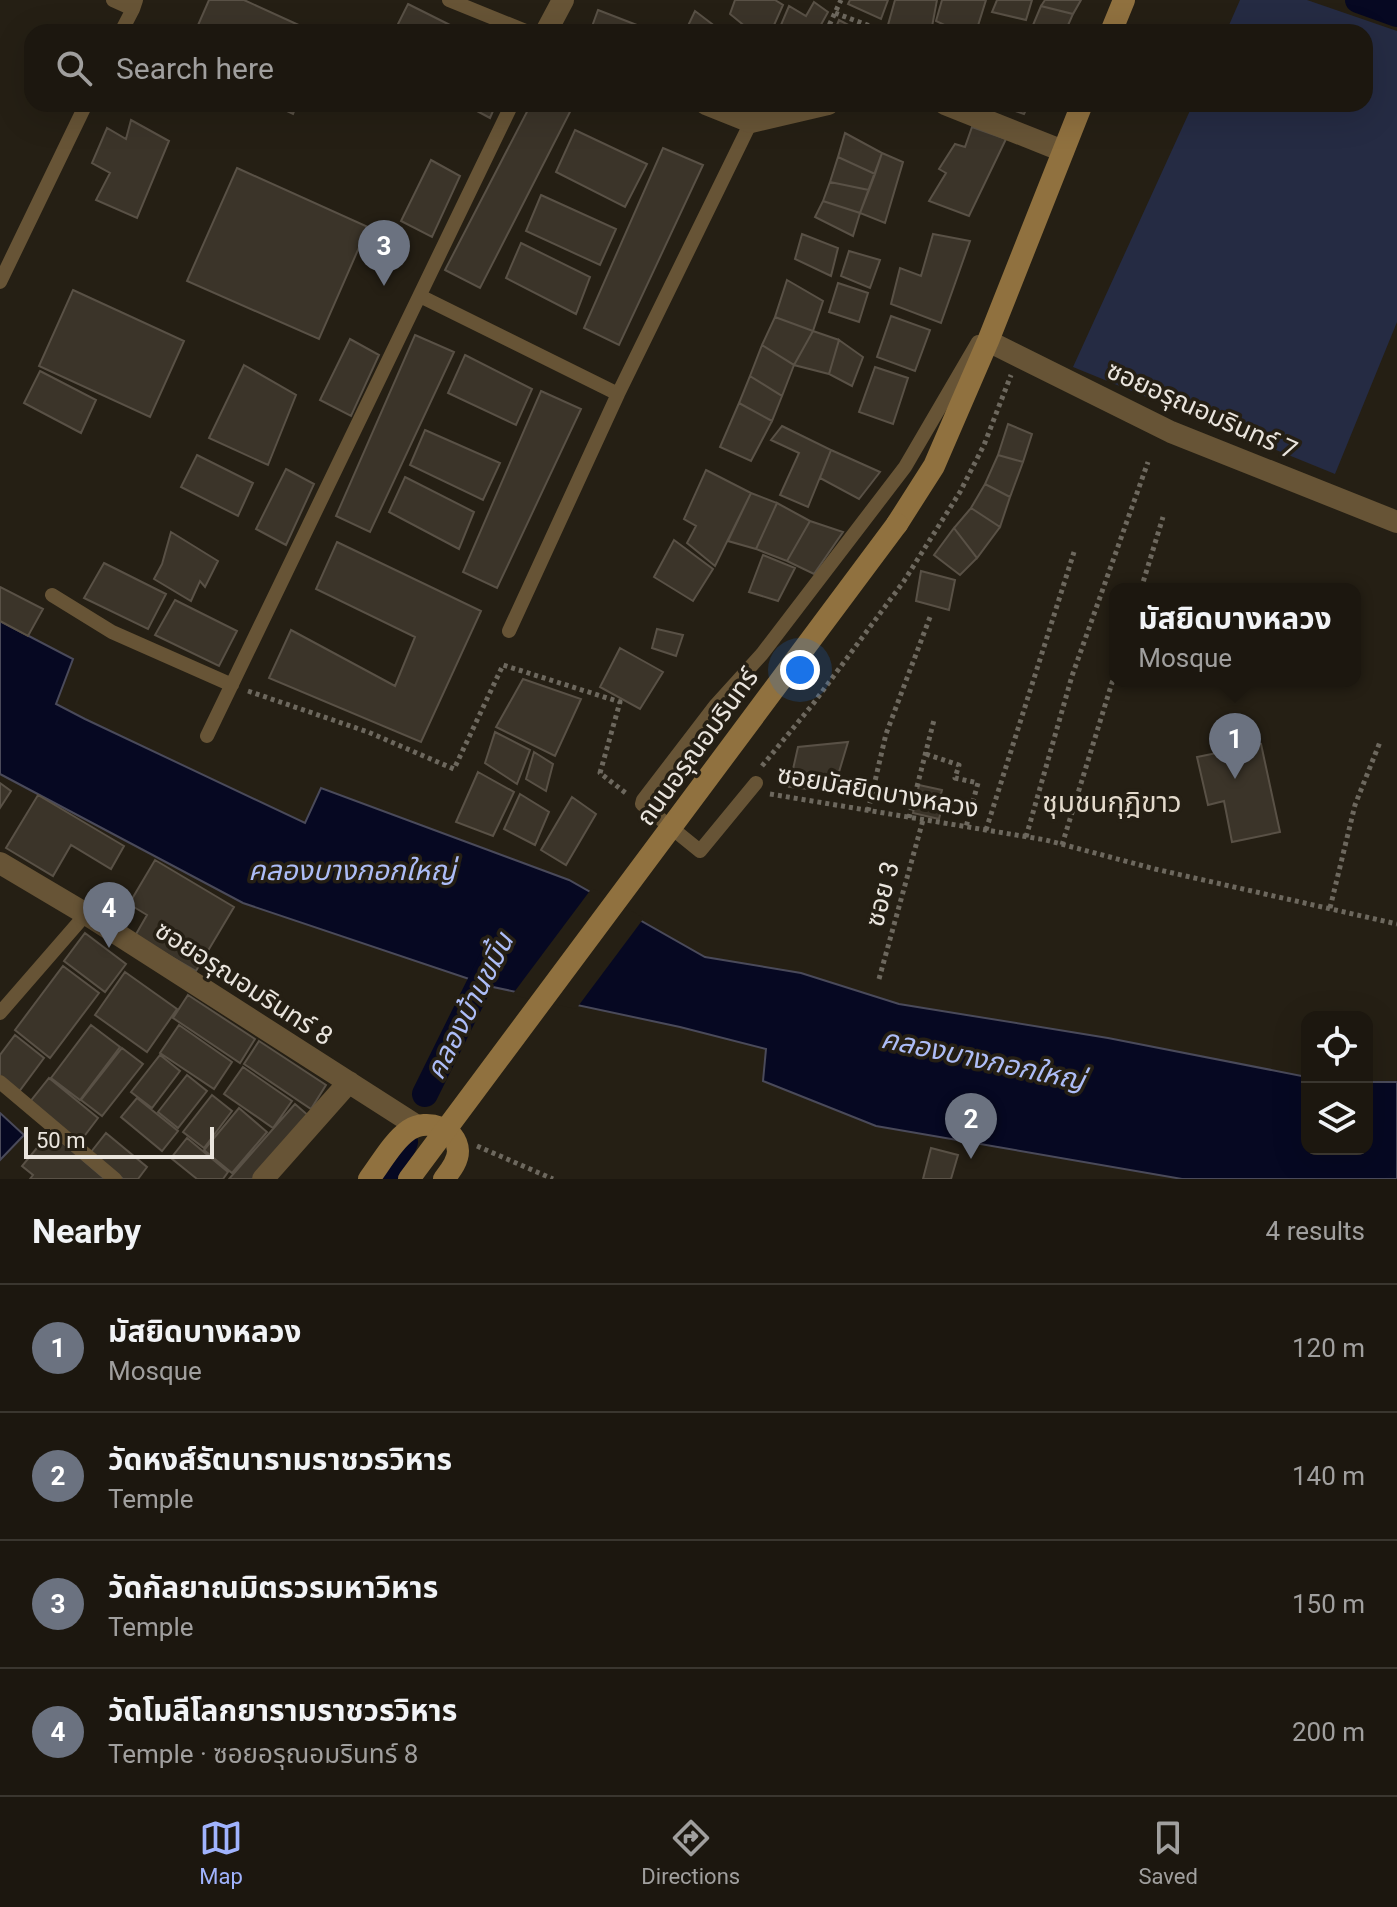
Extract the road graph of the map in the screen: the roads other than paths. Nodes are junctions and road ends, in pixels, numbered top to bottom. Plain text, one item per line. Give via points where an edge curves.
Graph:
1 (113, 0) edge
2 (449, 0) edge
3 (563, 0) edge
4 (1124, 0) edge
5 (134, 5) edge
6 (125, 24) edge
7 (508, 24) edge
8 (550, 24) edge
9 (1114, 24) edge
10 (82, 112) edge
11 (508, 112) edge
12 (726, 112) edge
13 (794, 112) edge
14 (965, 112) edge
15 (1079, 112) edge
16 (751, 122) junction
17 (1063, 151) junction
18 (0, 282) edge
19 (420, 296) junction
20 (1004, 297) junction
21 (988, 341) junction
22 (618, 394) junction
23 (1397, 522) edge
24 (52, 595) dead end
25 (509, 631) dead end
26 (232, 685) junction
27 (207, 736) dead end
28 (756, 783) road end
29 (0, 863) edge
30 (86, 914) junction
31 (0, 1013) edge
32 (0, 1082) edge
33 (349, 1082) junction
34 (417, 1126) junction
35 (115, 1179) edge
36 (263, 1179) edge
37 (369, 1179) edge
38 (409, 1179) edge
39 (444, 1179) edge

1 - 5 lane
2 - 7 lane
3 - 8 street
4 - 9 main road
5 - 6 lane
10 - 18 lane
11 - 19 lane
12 - 16 street
13 - 16 street
14 - 17 street
15 - 17 main road, ถนนอรุณอมรินทร์
16 - 22 lane
17 - 20 main road, ถนนอรุณอมรินทร์
19 - 22 lane
19 - 26 lane
20 - 21 main road, ถนนอรุณอมรินทร์
20 - 28 lane via 905,467 762,654 715,706 643,800 644,807 700,851
21 - 23 street, ซอยอรุณอมรินทร์ 7 via 1171,432
21 - 38 main road, ถนนอรุณอมรินทร์, bridge via 934,466 897,524
22 - 25 lane
24 - 26 lane via 112,632
26 - 27 lane
29 - 30 street, ซอยอรุณอมรินทร์ 8
30 - 31 lane
30 - 33 street, ซอยอรุณอมรินทร์ 8
32 - 35 lane
33 - 34 street, ซอยอรุณอมรินทร์ 8
33 - 36 street
34 - 37 main road via 407,1131
34 - 39 main road via 445,1128 455,1139 458,1152

